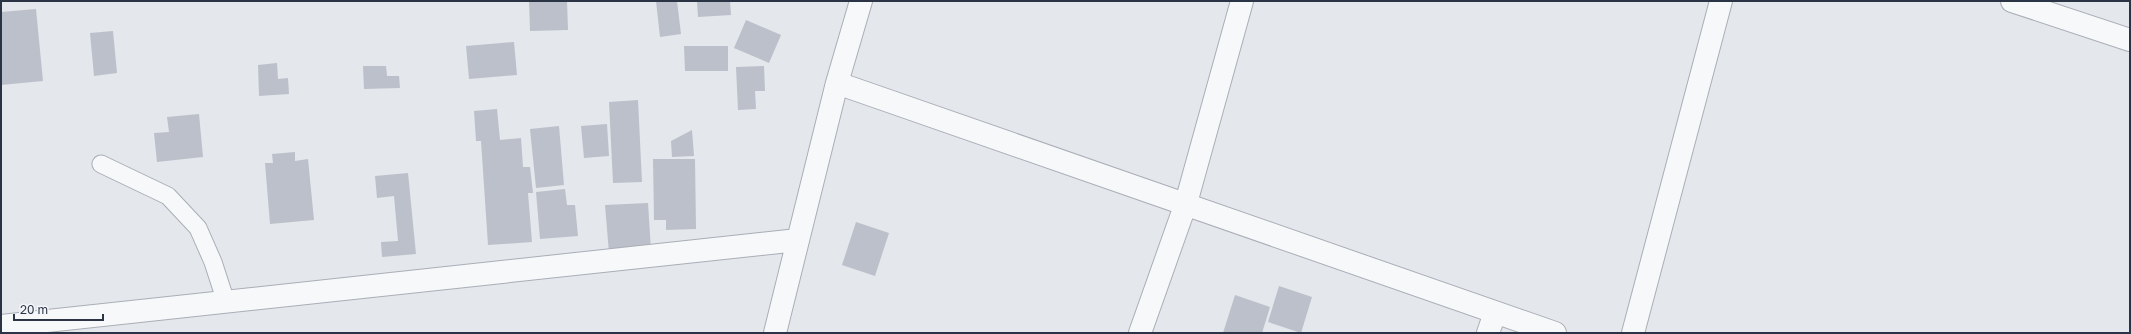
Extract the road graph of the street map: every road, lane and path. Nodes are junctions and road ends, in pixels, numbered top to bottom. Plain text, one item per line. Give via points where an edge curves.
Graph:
1 (861, 1) edge
2 (1242, 1) edge
3 (1721, 1) edge
4 (2012, 1) edge
5 (2130, 40) edge
6 (837, 83) junction
7 (101, 164) dead end
8 (1186, 203) junction
9 (798, 240) junction
10 (226, 302) junction
11 (1492, 323) edge
12 (1, 326) edge
13 (38, 328) edge
14 (775, 333) edge
15 (1140, 333) edge
16 (1556, 333) edge
17 (1633, 333) edge

1 - 6 street
2 - 8 street
3 - 17 street
4 - 5 street
6 - 8 street
6 - 9 street
7 - 10 lane via 168,196 198,228
8 - 11 street
8 - 15 street
9 - 10 street
9 - 14 street
10 - 13 street
11 - 16 street
12 - 13 street

